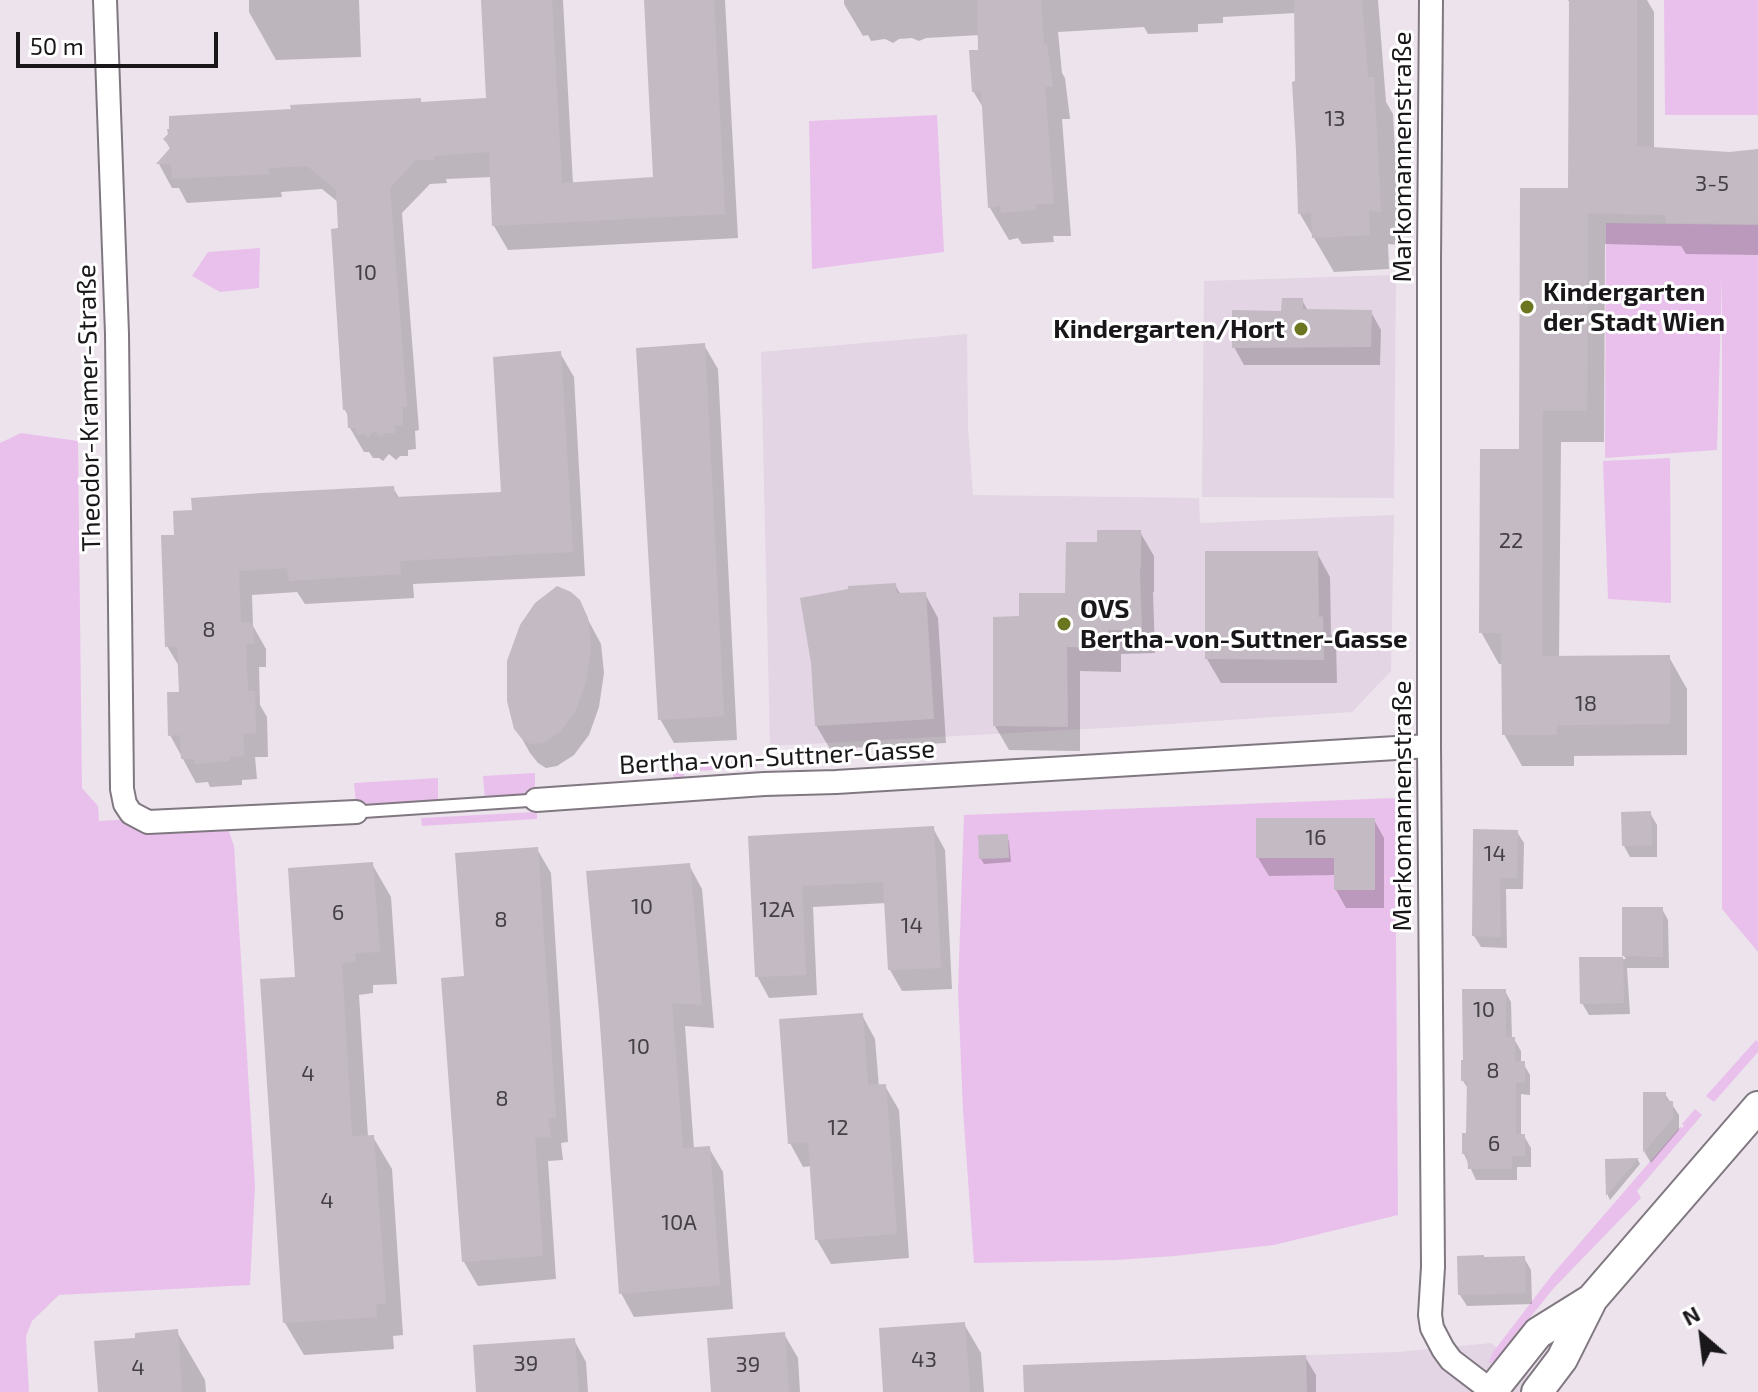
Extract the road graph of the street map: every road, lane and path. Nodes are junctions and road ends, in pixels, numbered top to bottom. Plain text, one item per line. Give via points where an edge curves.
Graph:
1 (105, 0) edge
2 (1431, 0) edge
3 (1429, 746) junction
4 (536, 800) joint
5 (356, 812) joint
6 (131, 813) joint
7 (1758, 1107) edge
8 (1592, 1299) junction
9 (1492, 1392) edge
10 (1537, 1392) edge

1 - 6 street, Theodor-Kramer-Straße via 117,334 122,789
2 - 3 street, Markomannenstraße
3 - 4 street, Bertha-von-Suttner-Gasse
3 - 9 street, Markomannenstraße via 1430,1315 1451,1360
4 - 5 lane, Bertha-von-Suttner-Gasse
5 - 6 street, Bertha-von-Suttner-Gasse via 148,822
7 - 8 main road
8 - 9 main road via 1538,1333
8 - 10 main road via 1562,1359

